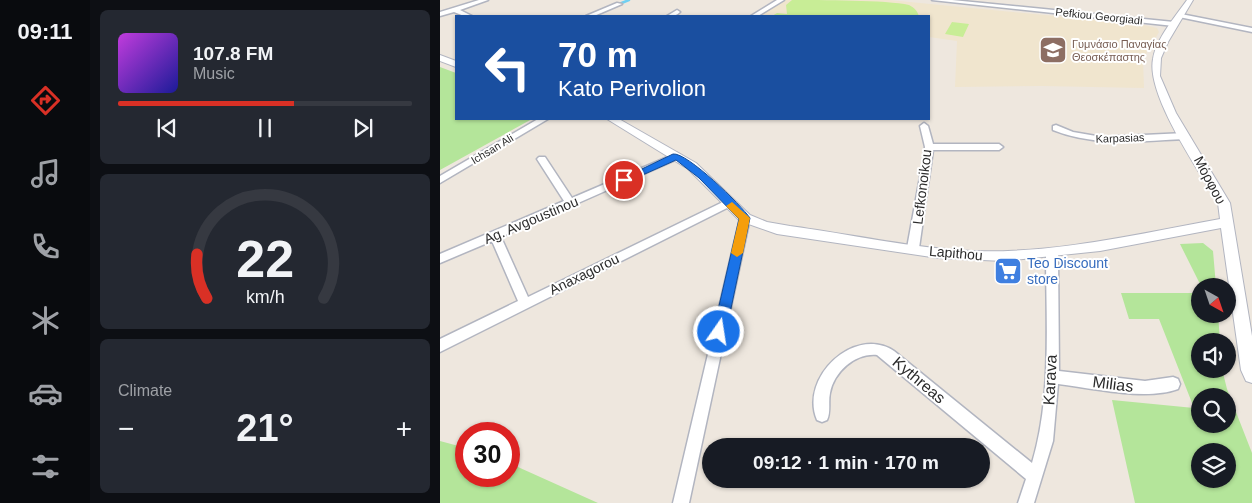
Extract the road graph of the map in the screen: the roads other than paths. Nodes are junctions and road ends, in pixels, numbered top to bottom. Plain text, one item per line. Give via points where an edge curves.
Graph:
1 (483, 0) edge
2 (781, 0) edge
3 (935, 0) edge
4 (1190, 0) edge
5 (619, 4) dead end
6 (455, 10) junction
7 (677, 12) dead end
8 (440, 14) edge
9 (467, 15) edge
10 (592, 15) edge
11 (672, 15) edge
12 (756, 15) edge
13 (1177, 20) junction
14 (1252, 30) edge
15 (440, 58) edge
16 (455, 64) edge
17 (542, 120) edge
18 (614, 120) edge
19 (924, 126) dead end
20 (1056, 128) dead end
21 (1185, 136) junction
22 (929, 147) junction
23 (998, 147) dead end
24 (677, 156) junction
25 (542, 159) dead end
26 (440, 180) edge
27 (728, 202) junction
28 (570, 203) junction
29 (745, 218) junction
30 (1227, 222) junction
31 (496, 235) junction
32 (913, 248) junction
33 (1052, 253) junction
34 (440, 259) edge
35 (525, 303) junction
36 (440, 346) edge
37 (1252, 375) edge
38 (1052, 377) junction
39 (1173, 384) dead end
40 (822, 415) dead end
41 (1035, 476) junction
42 (681, 503) edge
43 (1026, 503) edge

1 - 6 street
2 - 12 street
3 - 13 street, Pefkiou Georgiadi
4 - 13 street, Μόρφου
5 - 10 street
6 - 8 street
6 - 9 street
7 - 11 street
13 - 14 street, Pefkiou Georgiadi
13 - 21 street, Μόρφου via 1157,58 1156,76
15 - 16 street
17 - 26 street, Ichsan Ali
18 - 24 street
19 - 22 street, Lefkonoikou
20 - 21 street, Karpasias via 1087,139
21 - 30 street, Μόρφου via 1218,189
22 - 23 street
22 - 32 street, Lefkonoikou
24 - 27 street via 703,176
24 - 28 street, Ag. Avgoustinou
25 - 28 street
27 - 29 street
27 - 35 street, Anaxagorou
28 - 31 street, Ag. Avgoustinou
29 - 32 street, Lapithou via 766,226
29 - 42 street
30 - 33 street, Lapithou
30 - 37 street, Μόρφου
31 - 34 street, Ag. Avgoustinou
31 - 35 street
32 - 33 street, Lapithou via 972,256
33 - 38 street, Karava
35 - 36 street, Anaxagorou
38 - 39 street, Milias via 1146,388
38 - 41 street, Karava via 1044,443
40 - 41 street, Kythreas via 824,389 834,368 853,354 878,349
41 - 43 street, Karava

